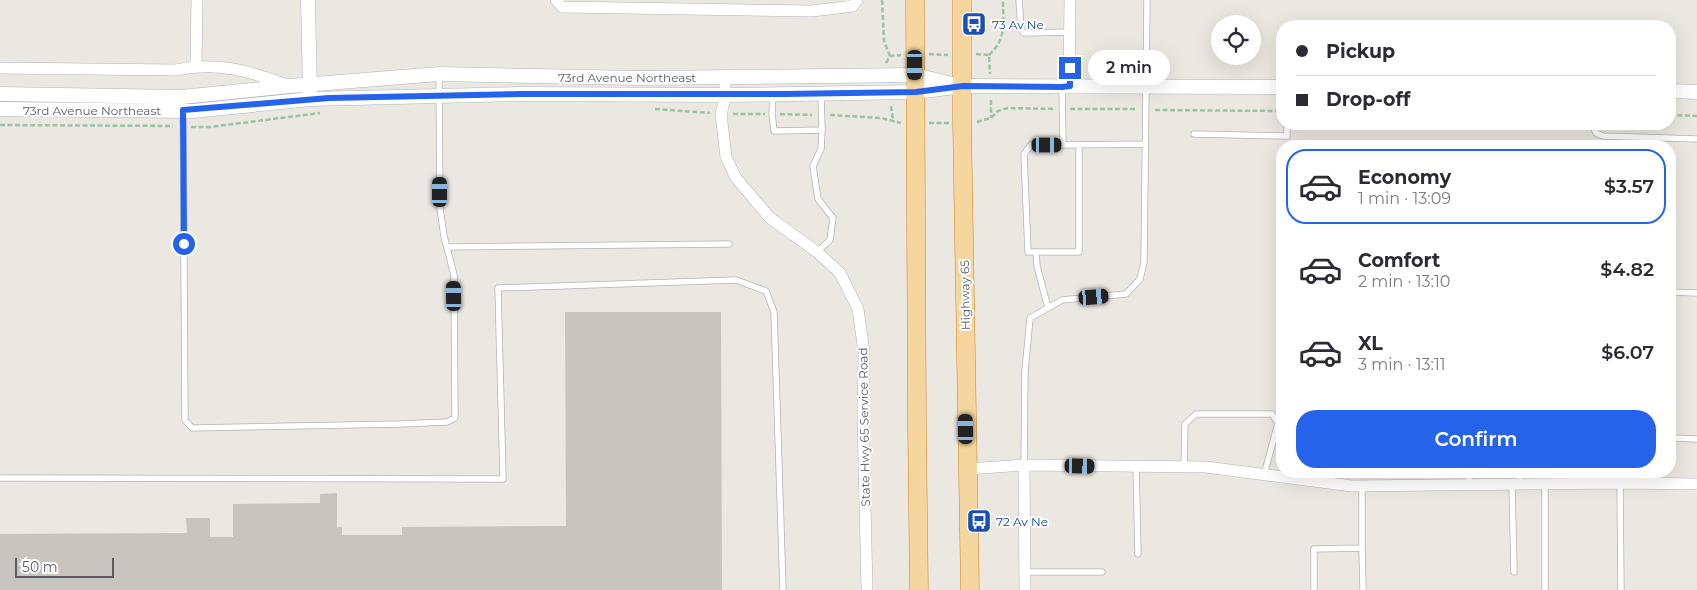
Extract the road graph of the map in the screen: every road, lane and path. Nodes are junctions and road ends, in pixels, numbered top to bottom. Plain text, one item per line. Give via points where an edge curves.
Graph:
1 (197, 0) edge
2 (308, 0) edge
3 (556, 0) edge
4 (857, 0) edge
5 (882, 0) edge
6 (915, 0) edge
7 (962, 0) edge
8 (1003, 0) edge
9 (1019, 0) edge
10 (1070, 0) edge
11 (1147, 0) edge
12 (1070, 32) junction
13 (988, 55) dead end
14 (890, 56) dead end
15 (196, 66) junction
16 (0, 68) edge
17 (439, 74) junction
18 (724, 77) junction
19 (916, 83) junction
20 (310, 84) junction
21 (290, 86) junction
22 (963, 86) junction
23 (1066, 86) junction
24 (1146, 86) junction
25 (1276, 87) edge
26 (1676, 91) edge
27 (1697, 92) edge
28 (821, 93) junction
29 (0, 94) edge
30 (773, 94) junction
31 (726, 95) junction
32 (439, 96) junction
33 (311, 99) junction
34 (183, 103) junction
35 (655, 109) dead end
36 (1062, 109) junction
37 (1146, 109) junction
38 (0, 110) edge
39 (1276, 111) edge
40 (328, 112) dead end
41 (721, 114) junction
42 (772, 114) junction
43 (821, 114) junction
44 (1676, 115) edge
45 (1697, 116) edge
46 (962, 122) junction
47 (916, 124) junction
48 (0, 125) edge
49 (183, 127) junction
50 (822, 130) junction
51 (1286, 130) edge
52 (1595, 130) edge
53 (1194, 134) dead end
54 (1697, 139) edge
55 (1145, 144) junction
56 (1063, 145) junction
57 (1079, 145) junction
58 (729, 244) dead end
59 (447, 247) junction
60 (817, 252) junction
61 (1036, 252) junction
62 (1676, 292) edge
63 (1697, 293) edge
64 (1048, 308) junction
65 (1276, 420) edge
66 (1276, 430) edge
67 (1676, 438) edge
68 (1697, 439) edge
69 (1024, 465) junction
70 (1136, 466) junction
71 (1184, 467) junction
72 (967, 469) junction
73 (1264, 474) junction
74 (1276, 475) edge
75 (0, 478) edge
76 (1333, 478) edge
77 (1469, 478) edge
78 (1517, 478) edge
79 (1626, 479) edge
80 (1516, 484) junction
81 (1545, 484) junction
82 (1697, 484) edge
83 (1469, 485) junction
84 (1362, 486) junction
85 (1362, 548) junction
86 (1138, 554) dead end
87 (1025, 572) junction
88 (1102, 572) dead end
89 (1514, 572) dead end
90 (783, 590) edge
91 (867, 590) edge
92 (919, 590) edge
93 (970, 590) edge
94 (1025, 590) edge
95 (1314, 590) edge
96 (1363, 590) edge
97 (1545, 590) edge
98 (1622, 590) edge

1 - 15 street
2 - 20 street
3 - 4 street via 562,7 812,11 853,6
5 - 14 path via 884,41
6 - 19 highway
7 - 22 highway, Highway 65
8 - 13 path via 1003,34
9 - 12 lane via 1024,33
10 - 12 street
11 - 24 lane
12 - 23 street
15 - 16 street, 73rd Avenue Northeast via 175,70
15 - 21 street, 73rd Avenue Northeast via 257,74
17 - 18 street, 73rd Avenue Northeast
17 - 20 street, 73rd Avenue Northeast
17 - 32 lane
18 - 19 street, 73rd Avenue Northeast
18 - 31 street, State Hwy 65 Service Road
19 - 22 street, 73rd Avenue Northeast
19 - 28 street, 73rd Avenue Northeast
19 - 47 highway
20 - 21 street, 73rd Avenue Northeast
20 - 33 street
21 - 34 street, 73rd Avenue Northeast
22 - 23 street, 73rd Avenue Northeast
22 - 46 highway, Highway 65
23 - 24 street, 73rd Avenue Northeast
23 - 36 lane
24 - 25 street, 73rd Avenue Northeast
24 - 37 lane
26 - 27 street
28 - 30 street, 73rd Avenue Northeast
28 - 43 lane
29 - 34 street, 73rd Avenue Northeast
30 - 31 street, 73rd Avenue Northeast
30 - 42 lane
31 - 32 street, 73rd Avenue Northeast
31 - 41 street, State Hwy 65 Service Road
32 - 33 street, 73rd Avenue Northeast
32 - 59 lane via 440,209
33 - 34 street, 73rd Avenue Northeast
34 - 38 street, 73rd Avenue Northeast
34 - 49 lane
35 - 41 path
36 - 37 path
36 - 46 path via 1008,108 978,122
36 - 56 lane
37 - 39 path
37 - 55 lane
40 - 49 path via 210,127
41 - 42 path
41 - 60 street, State Hwy 65 Service Road via 726,157 736,178 770,218
42 - 43 path
42 - 50 lane via 774,131
43 - 47 path
43 - 50 lane
44 - 45 path
46 - 47 path
46 - 72 highway, Highway 65
47 - 92 highway
48 - 49 path
49 - 59 lane via 185,420 192,428 400,424 447,422 455,418 454,275
50 - 60 lane via 821,149 813,166 818,199 833,218 830,240
51 - 53 lane via 1286,136
52 - 54 lane via 1603,136
55 - 57 lane
55 - 64 lane via 1144,262 1140,279 1126,294 1062,300
56 - 57 lane
56 - 61 lane via 1031,145 1024,154 1028,252
57 - 61 lane via 1079,252
58 - 59 lane
60 - 91 street, State Hwy 65 Service Road via 840,273 858,309 864,352
61 - 64 lane
62 - 63 lane
64 - 69 lane via 1030,318 1025,371
65 - 71 lane via 1272,414 1196,414 1185,424
66 - 73 lane
67 - 68 lane
69 - 70 street
69 - 72 street
69 - 87 street
70 - 71 street
70 - 86 lane
71 - 73 street
72 - 93 highway, Highway 65
73 - 74 street
75 - 90 lane via 503,479 498,288 736,280 766,291 774,312
76 - 84 street
77 - 83 lane
78 - 80 lane
79 - 81 street
79 - 82 street
79 - 98 lane
80 - 81 street
80 - 83 street
80 - 89 lane
81 - 97 lane
83 - 84 street
84 - 85 lane
85 - 95 lane via 1314,549
85 - 96 lane
87 - 88 lane
87 - 94 street

